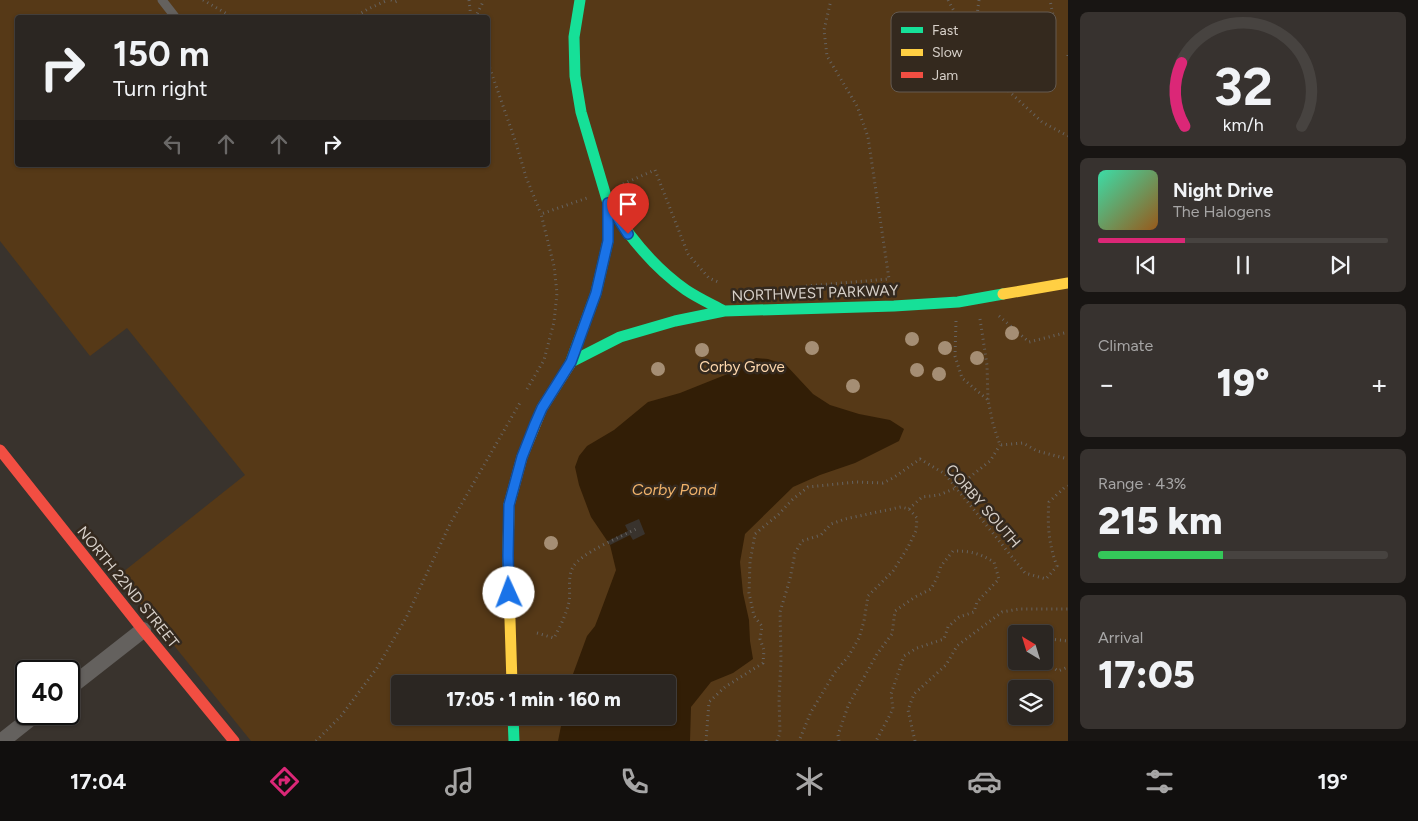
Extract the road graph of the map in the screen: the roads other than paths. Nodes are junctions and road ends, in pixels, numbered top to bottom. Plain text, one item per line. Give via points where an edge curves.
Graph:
1 (162, 0) edge
2 (580, 0) edge
3 (174, 15) edge
4 (608, 203) junction
5 (1068, 284) edge
6 (724, 311) junction
7 (571, 362) junction
8 (0, 450) edge
9 (143, 630) junction
10 (512, 675) edge
11 (80, 679) edge
12 (22, 725) edge
13 (514, 725) edge
14 (2, 741) edge
15 (234, 741) edge
16 (514, 741) edge

1 - 3 lane
2 - 4 street via 574,37 575,76 581,112
4 - 6 street via 630,237 654,264 687,290
4 - 7 street via 608,241 600,276
5 - 6 street, NORTHWEST PARKWAY via 958,302
6 - 7 street, NORTHWEST PARKWAY via 620,337
7 - 10 street via 542,408 522,457 509,505
8 - 9 street, NORTH 22ND STREET
9 - 11 street
9 - 15 street, NORTH 22ND STREET
12 - 14 street
13 - 16 street

